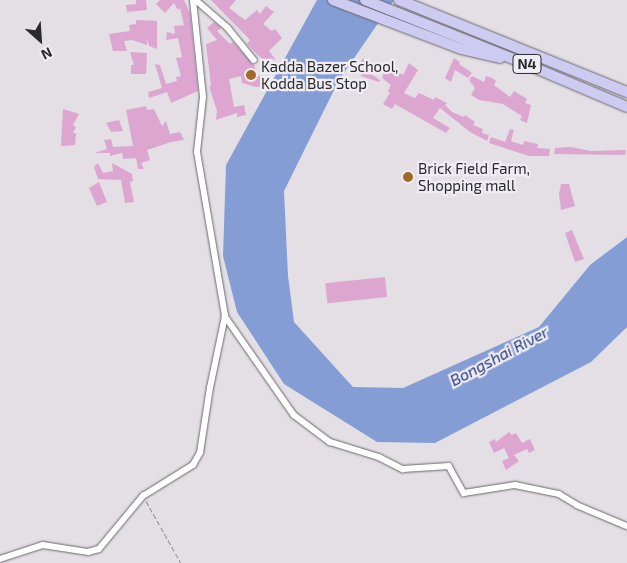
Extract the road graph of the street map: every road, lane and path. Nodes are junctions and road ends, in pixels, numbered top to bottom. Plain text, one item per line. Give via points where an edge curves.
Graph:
1 (194, 0) edge
2 (333, 0) edge
3 (364, 0) edge
4 (399, 0) edge
5 (254, 60) dead end
6 (521, 62) junction
7 (627, 92) edge
8 (627, 107) edge
9 (225, 316) junction
10 (143, 496) junction
11 (627, 526) edge
12 (0, 559) edge
13 (181, 563) edge

1 - 5 street via 228,28
1 - 9 street via 203,97 197,152
2 - 6 highway via 483,56
3 - 6 highway, N4
4 - 7 highway, N4
6 - 8 highway, N4
9 - 10 street via 198,459
9 - 11 street via 294,415 330,442 403,469 449,466 464,493 515,485 560,494 577,505
10 - 12 street via 99,549 88,552 43,545
10 - 13 path

